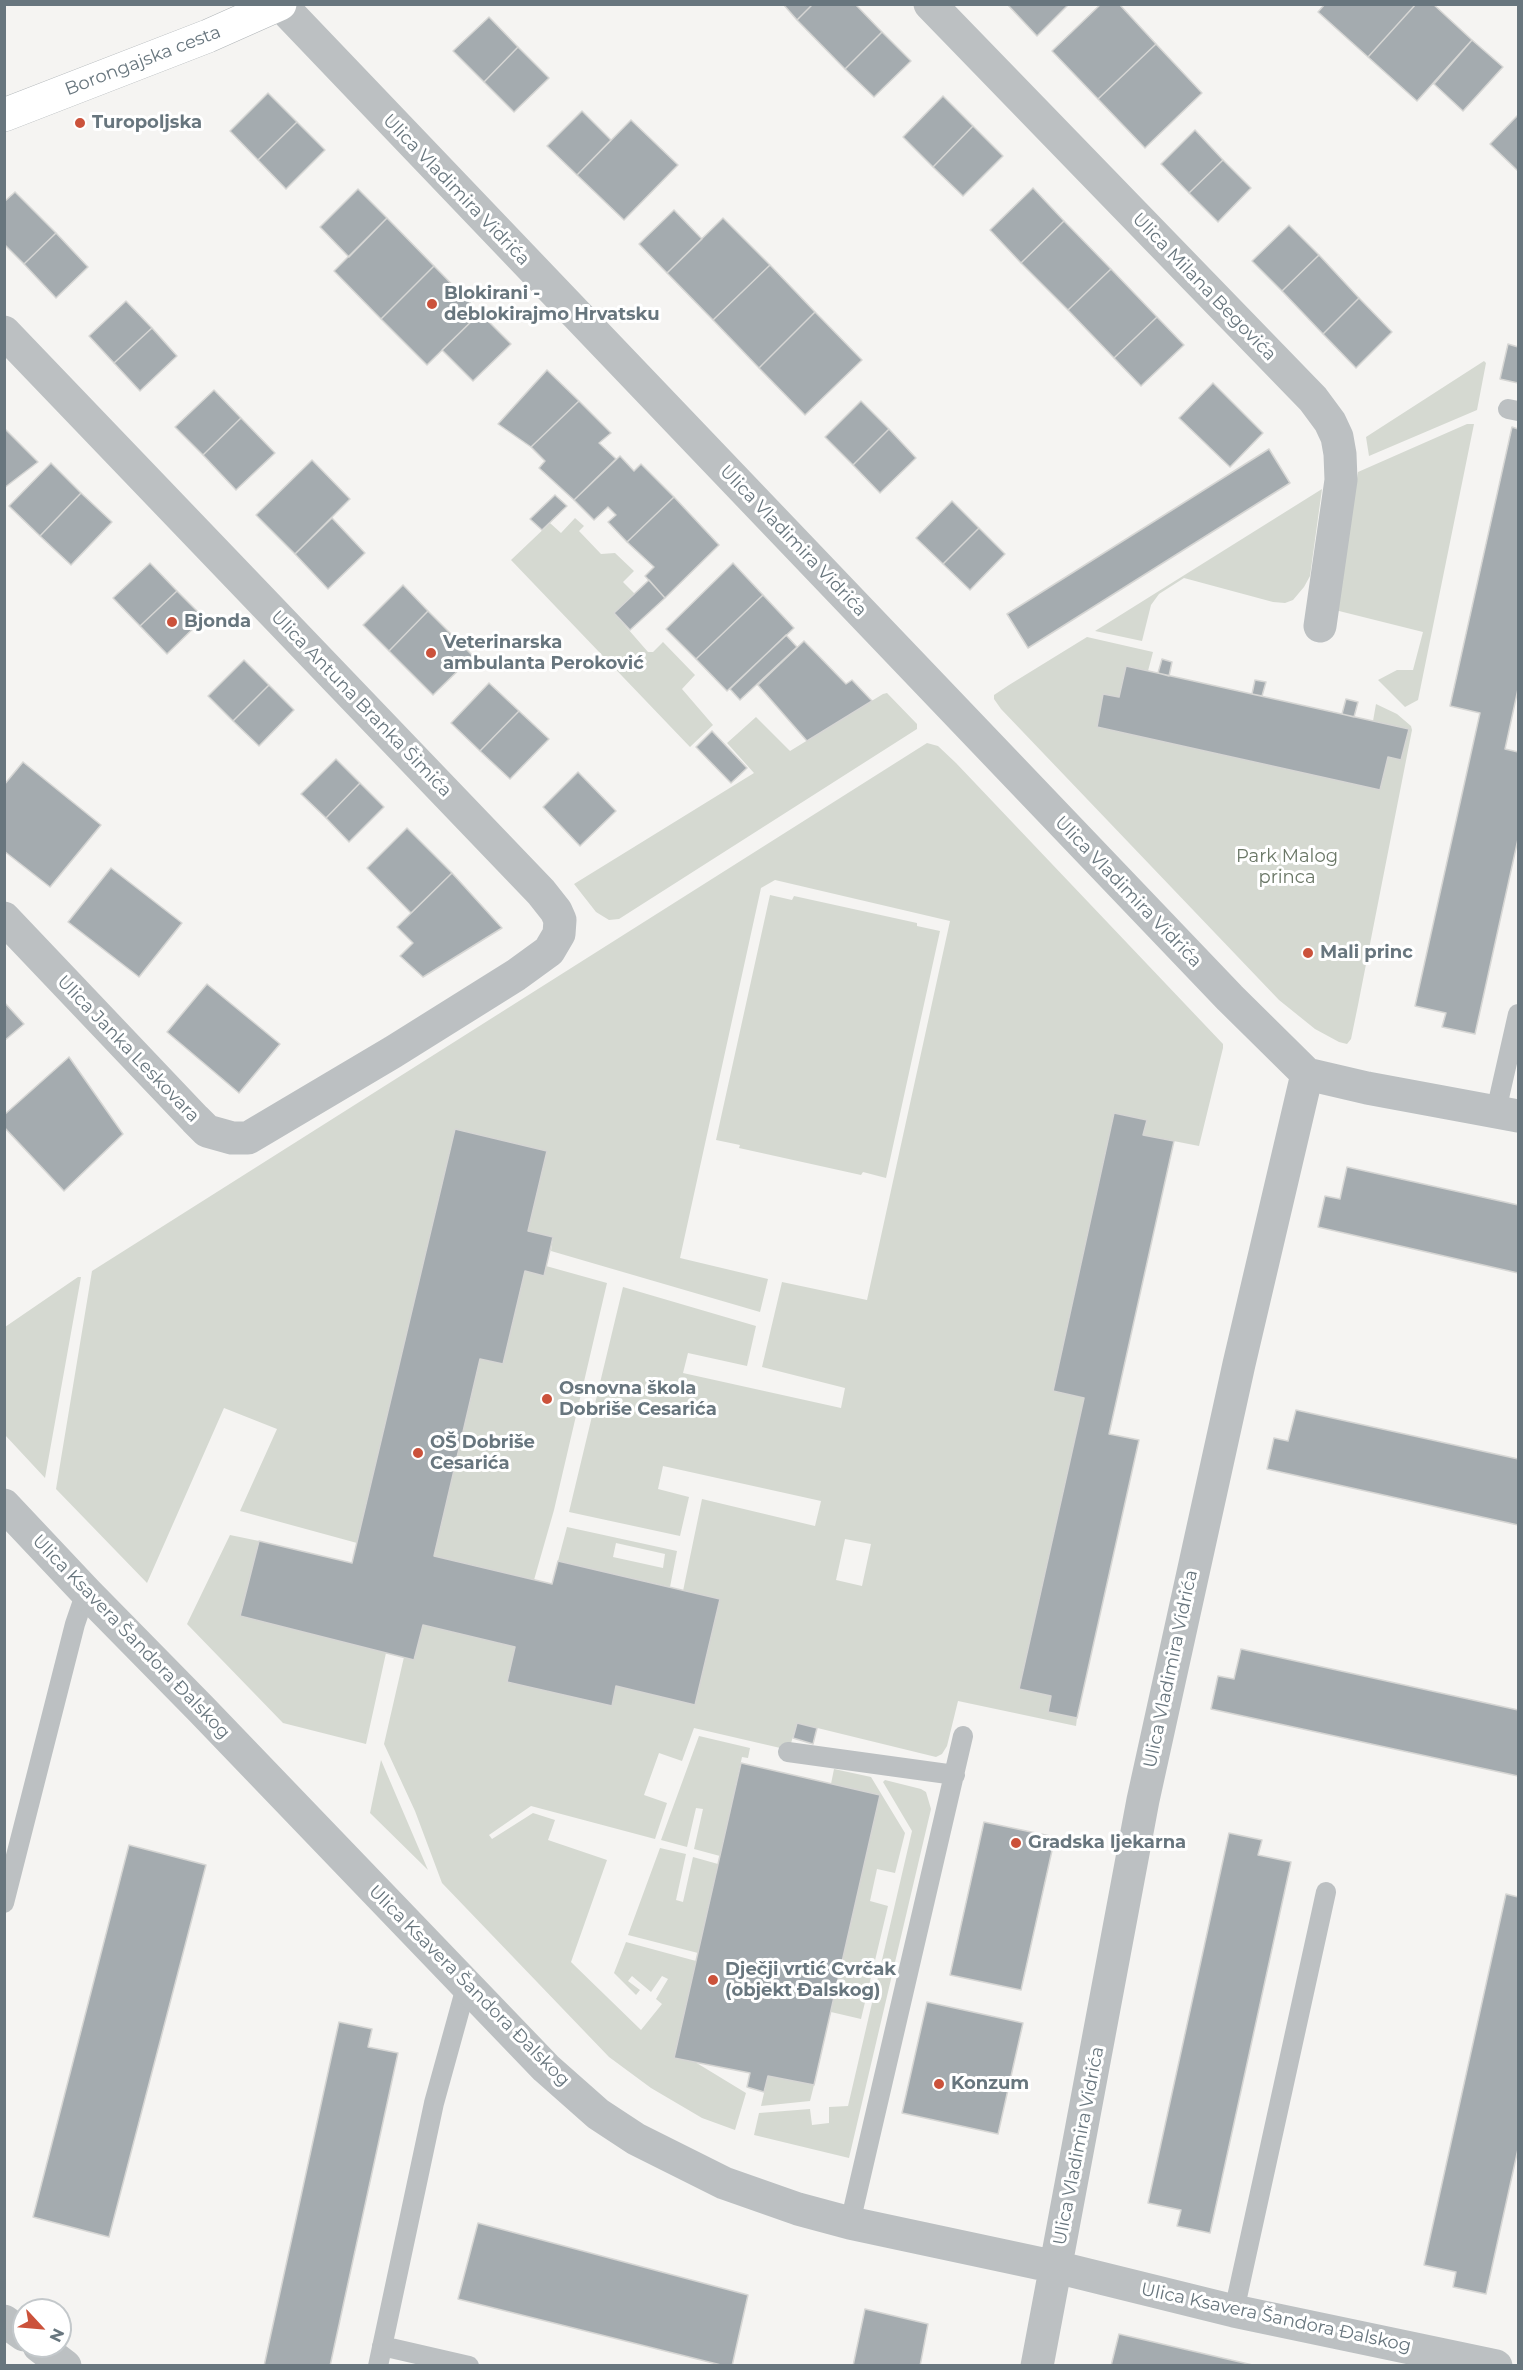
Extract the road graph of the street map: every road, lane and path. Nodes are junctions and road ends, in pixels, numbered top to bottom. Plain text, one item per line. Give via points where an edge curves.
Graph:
1 (930, 4) edge
2 (280, 5) edge
3 (4, 115) edge
4 (4, 332) edge
5 (1320, 626) dead end
6 (4, 918) edge
7 (1518, 1014) edge
8 (393, 1052) joint
9 (1307, 1074) junction
10 (1507, 1113) edge
11 (4, 1505) edge
12 (86, 1592) junction
13 (963, 1736) dead end
14 (789, 1752) dead end
15 (955, 1775) junction
16 (1326, 1892) dead end
17 (4, 1903) edge
18 (466, 1987) junction
19 (849, 2223) junction
20 (1056, 2267) junction
21 (1234, 2311) junction
22 (382, 2346) junction
23 (378, 2366) edge
24 (469, 2366) edge
25 (1037, 2366) edge
26 (1496, 2366) edge

1 - 5 street, Ulica Milana Begovića via 1313,399 1330,422 1337,437 1341,480
2 - 3 street, Borongajska cesta
2 - 9 street, Ulica Vladimira Vidrića
4 - 8 street, Ulica Antuna Branka Šimića via 556,911 559,934 549,951
6 - 8 street, Ulica Janka Leskovara via 207,1131 248,1138
7 - 10 lane
9 - 10 street
9 - 20 street, Ulica Vladimira Vidrića via 1143,1800
11 - 12 street, Ulica Ksavera Šandora Đalskog
12 - 17 lane
12 - 18 street, Ulica Ksavera Šandora Đalskog
13 - 15 lane
14 - 15 lane
15 - 19 lane
16 - 21 lane
18 - 19 street, Ulica Ksavera Šandora Đalskog via 546,2068 598,2114 636,2139 724,2183
18 - 22 lane via 434,2103
19 - 20 street, Ulica Ksavera Šandora Đalskog
20 - 21 street, Ulica Ksavera Šandora Đalskog
20 - 25 street
21 - 26 street, Ulica Ksavera Šandora Đalskog
22 - 23 lane
22 - 24 lane

